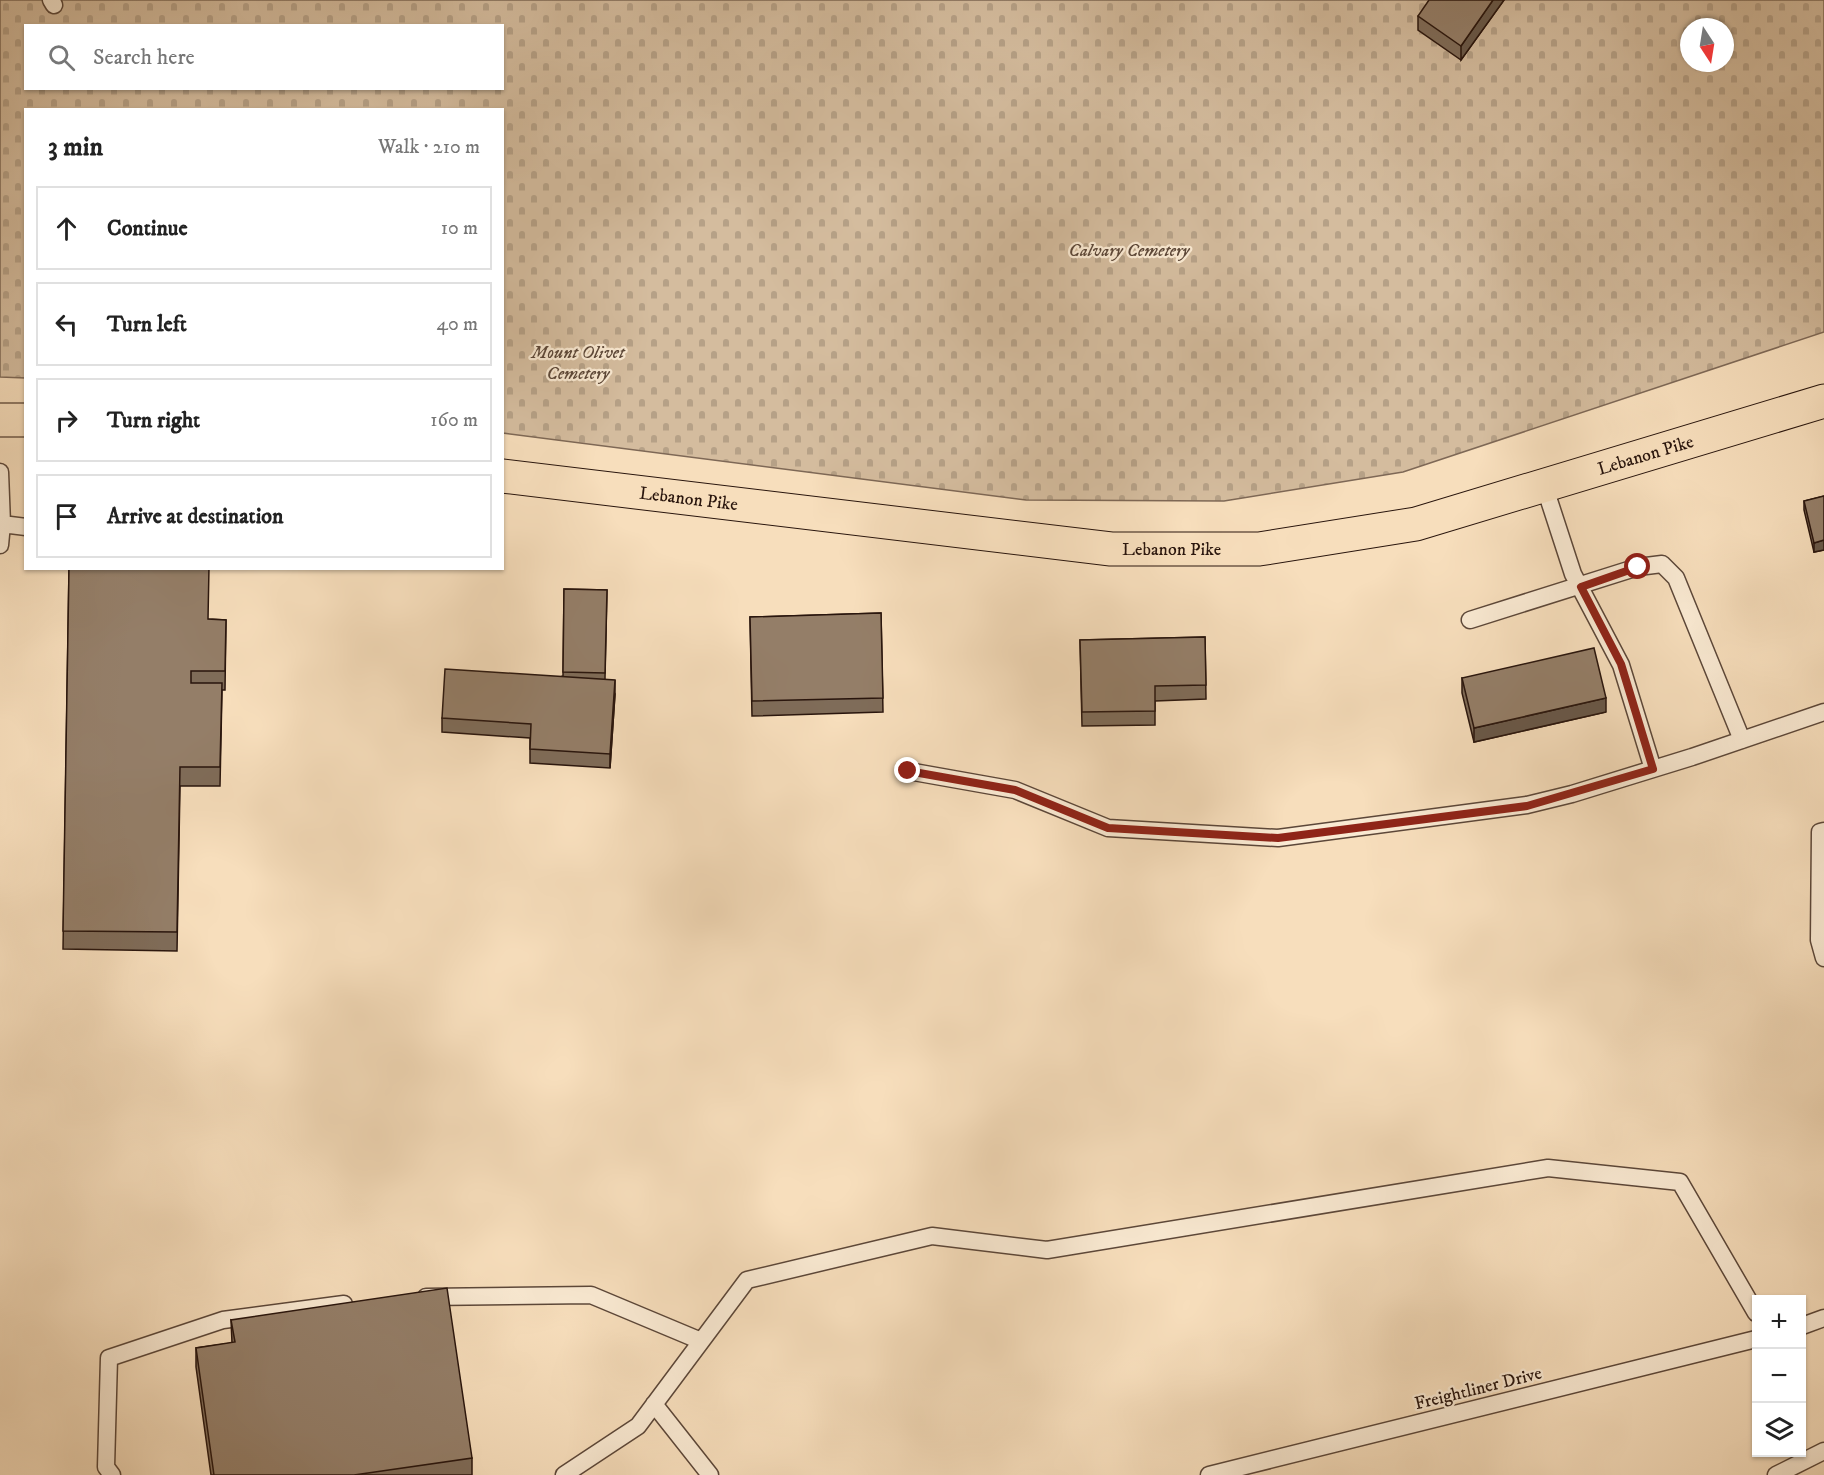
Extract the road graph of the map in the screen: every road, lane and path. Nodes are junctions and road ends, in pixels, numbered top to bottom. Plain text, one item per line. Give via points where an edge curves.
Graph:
1 (1824, 401) edge
2 (0, 420) edge
3 (24, 420) edge
4 (0, 472) edge
5 (504, 476) edge
6 (1544, 485) junction
7 (2, 524) junction
8 (24, 527) edge
9 (0, 545) edge
10 (1581, 587) junction
11 (1470, 620) dead end
12 (1824, 712) edge
13 (1742, 740) junction
14 (1653, 769) junction
15 (908, 771) dead end
16 (1824, 831) edge
17 (1824, 958) edge
18 (409, 1297) edge
19 (362, 1302) edge
20 (1752, 1306) edge
21 (1824, 1318) edge
22 (1806, 1325) edge
23 (1752, 1340) edge
24 (701, 1341) junction
25 (654, 1404) junction
26 (1824, 1451) edge
27 (112, 1475) edge
28 (564, 1475) edge
29 (710, 1475) edge
30 (1209, 1475) edge
31 (1776, 1475) edge

1 - 6 main road, Lebanon Pike
2 - 3 main road
4 - 7 lane
5 - 6 main road, Lebanon Pike via 1111,549 1259,549 1416,524
6 - 10 lane via 1573,574
7 - 8 lane
7 - 9 lane
10 - 11 lane
10 - 13 lane via 1638,567 1662,564 1676,578
10 - 14 lane via 1621,664
12 - 13 lane
13 - 14 lane
14 - 15 lane via 1527,806 1278,838 1108,828 1015,790
16 - 17 lane via 1820,832 1819,940
18 - 24 lane via 591,1295
19 - 27 lane via 223,1320 109,1358 106,1467
20 - 24 lane via 1680,1182 1548,1168 1047,1250 932,1236 747,1280
21 - 22 lane
23 - 30 lane, Freightliner Drive
24 - 25 lane
25 - 28 lane via 638,1426
25 - 29 lane
26 - 31 lane

